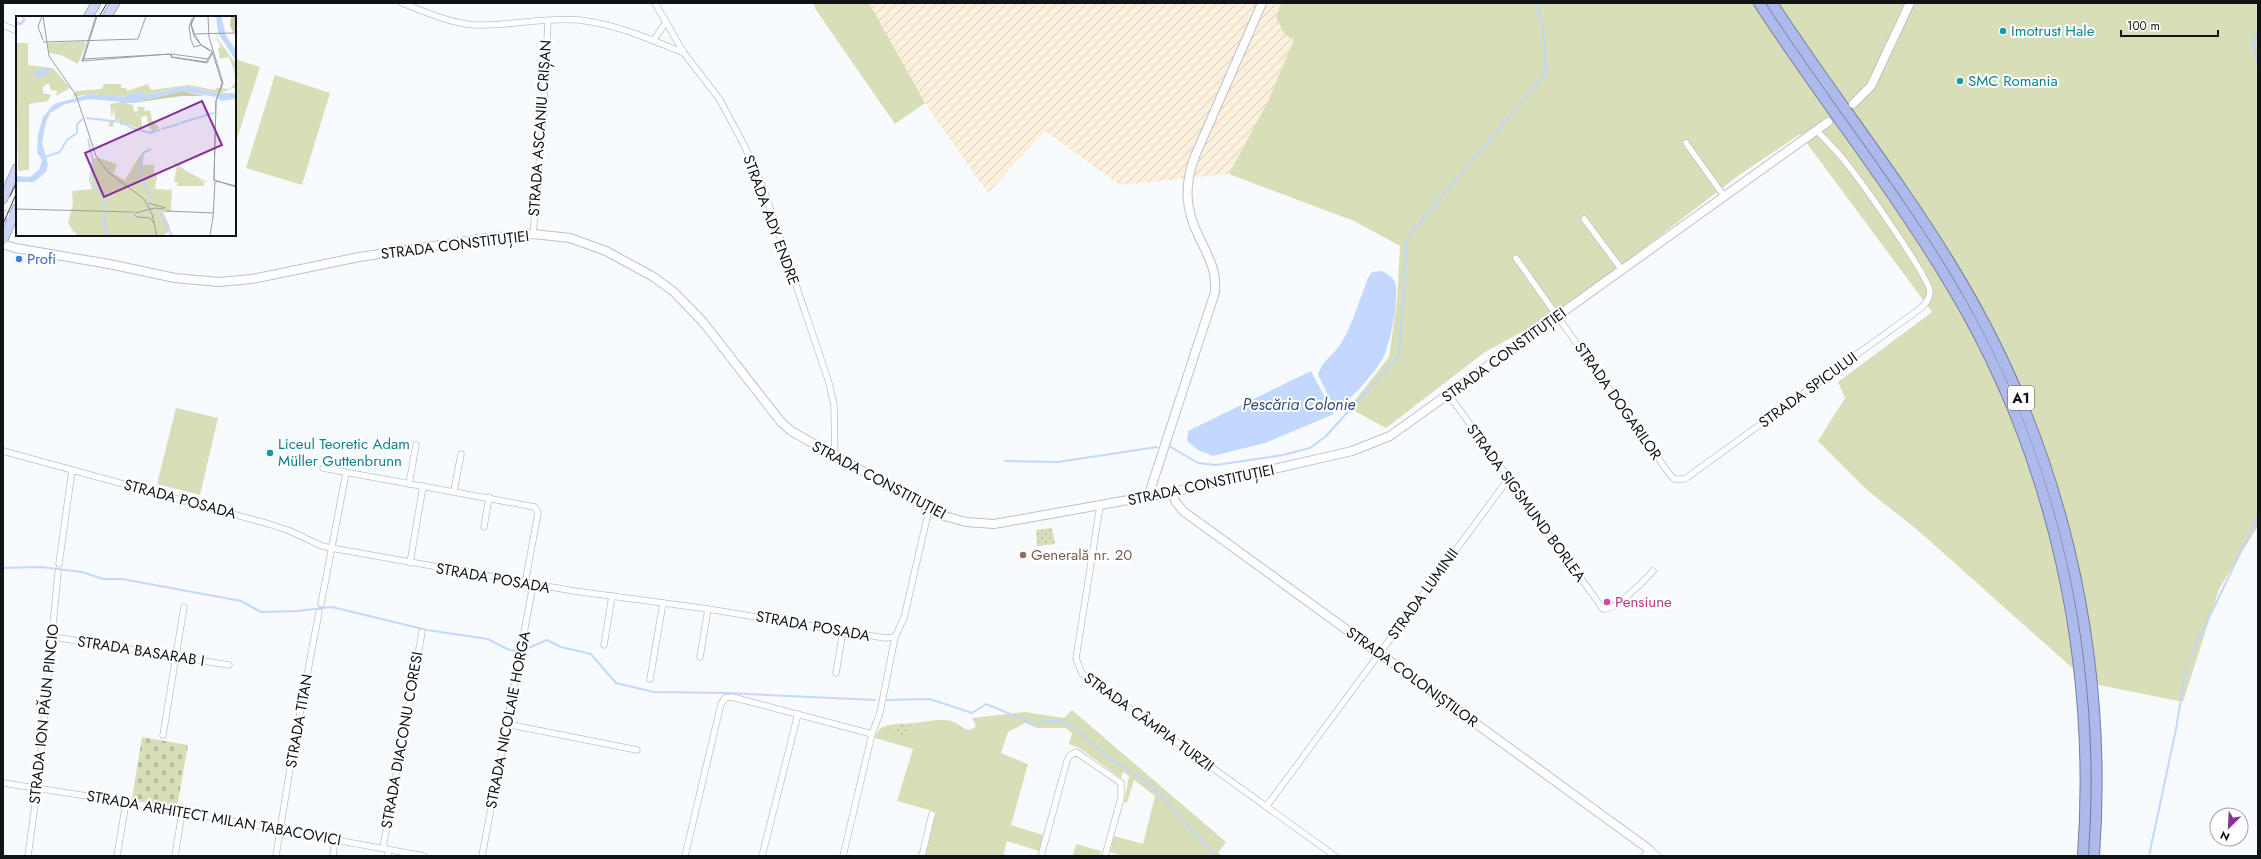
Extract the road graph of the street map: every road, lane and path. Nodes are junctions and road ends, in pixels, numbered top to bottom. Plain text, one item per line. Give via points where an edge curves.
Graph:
1 (96, 3) edge
2 (115, 3) edge
3 (402, 3) edge
4 (655, 3) edge
5 (1262, 3) edge
6 (1759, 3) edge
7 (1772, 3) edge
8 (1910, 3) edge
9 (89, 16) edge
10 (108, 16) edge
11 (548, 21) junction
12 (666, 22) junction
13 (3, 25) edge
14 (16, 31) edge
15 (653, 41) junction
16 (684, 53) junction
17 (1853, 104) dead end
18 (1828, 122) dead end
19 (1816, 130) junction
20 (1686, 143) dead end
21 (16, 170) edge
22 (1724, 196) junction
23 (3, 199) edge
24 (16, 210) edge
25 (3, 213) edge
26 (13, 218) junction
27 (1584, 219) dead end
28 (533, 234) junction
29 (3, 240) edge
30 (3, 244) edge
31 (1516, 258) dead end
32 (1622, 270) junction
33 (1558, 316) junction
34 (1449, 395) junction
35 (416, 445) dead end
36 (3, 451) edge
37 (461, 454) dead end
38 (835, 457) junction
39 (323, 468) dead end
40 (72, 470) junction
41 (346, 472) junction
42 (1509, 478) junction
43 (1682, 480) joint
44 (409, 484) junction
45 (423, 486) junction
46 (454, 491) junction
47 (1173, 492) junction
48 (1148, 497) junction
49 (489, 498) junction
50 (1100, 506) junction
51 (929, 509) junction
52 (484, 526) dead end
53 (331, 548) junction
54 (410, 563) junction
55 (59, 564) dead end
56 (1653, 571) dead end
57 (58, 572) dead end
58 (525, 583) junction
59 (533, 585) junction
60 (612, 596) junction
61 (663, 603) junction
62 (321, 604) dead end
63 (184, 607) dead end
64 (708, 609) junction
65 (319, 612) dead end
66 (843, 631) junction
67 (422, 632) dead end
68 (53, 637) junction
69 (895, 637) junction
70 (604, 645) dead end
71 (1379, 653) junction
72 (175, 656) junction
73 (700, 657) dead end
74 (229, 665) dead end
75 (836, 673) dead end
76 (650, 679) dead end
77 (798, 714) junction
78 (506, 724) junction
79 (872, 734) junction
80 (163, 735) dead end
81 (637, 750) dead end
82 (3, 783) edge
83 (38, 788) junction
84 (126, 802) junction
85 (1266, 807) junction
86 (182, 812) junction
87 (932, 814) dead end
88 (280, 830) junction
89 (335, 840) junction
90 (386, 849) junction
91 (1648, 853) edge
92 (28, 856) edge
93 (117, 856) edge
94 (175, 856) edge
95 (276, 856) edge
96 (333, 856) edge
97 (388, 856) edge
98 (424, 856) edge
99 (482, 856) edge
100 (685, 856) edge
101 (762, 856) edge
102 (843, 856) edge
103 (922, 856) edge
104 (1041, 856) edge
105 (1105, 856) edge
106 (1335, 856) edge
107 (1658, 856) edge
108 (2083, 856) edge
109 (2094, 856) edge

1 - 9 main road
2 - 10 main road
3 - 11 street via 450,20 475,25
4 - 12 street, STRADA ADY ENDRE
5 - 48 street via 1195,156 1187,182 1188,210 1213,264 1215,292
6 - 108 highway, A1 via 1898,204 1949,283 1992,362 2024,437 2055,535 2068,590 2077,647 2086,745
7 - 109 highway, A1 via 1911,202 1951,264 2006,365 2038,443 2071,551 2088,645 2097,751
8 - 17 street via 1871,86
11 - 15 street via 577,20 596,23
11 - 28 street, STRADA ASCANIU CRIȘAN
12 - 15 street
12 - 16 street, STRADA ADY ENDRE
13 - 14 street
15 - 16 street
16 - 38 street, STRADA ADY ENDRE via 726,110 763,187 829,383 835,415
18 - 19 street, STRADA CONSTITUȚIEI
19 - 22 street, STRADA CONSTITUȚIEI
19 - 43 street, STRADA SPICULUI via 1847,164 1906,248 1928,286 1929,296 1921,308
20 - 22 street
21 - 23 main road
22 - 32 street, STRADA CONSTITUȚIEI
24 - 26 main road
25 - 26 street
26 - 29 main road
27 - 32 street
28 - 30 street, STRADA CONSTITUȚIEI via 487,238 360,257 271,276 219,282 174,278
28 - 38 street, STRADA CONSTITUȚIEI via 560,236 594,246 669,288 683,299 703,322 781,422 791,431
31 - 33 street, STRADA DOGARILOR
32 - 33 street, STRADA CONSTITUȚIEI
33 - 34 street, STRADA CONSTITUȚIEI
33 - 43 street, STRADA DOGARILOR via 1668,472 1674,479
34 - 42 street, STRADA SIGSMUND BORLEA
34 - 47 street, STRADA CONSTITUȚIEI via 1396,432 1372,444 1326,458
35 - 44 street
36 - 40 street, STRADA POSADA
37 - 46 street
38 - 51 street, STRADA CONSTITUȚIEI
39 - 41 street
40 - 53 street, STRADA POSADA via 290,530
40 - 55 street
41 - 44 street
41 - 53 street
42 - 56 street, STRADA SIGSMUND BORLEA via 1605,610 1628,594
42 - 71 street, STRADA LUMINII
44 - 45 street
45 - 46 street
45 - 54 street
46 - 49 street
47 - 48 street, STRADA CONSTITUȚIEI
47 - 71 street, STRADA COLONIȘTILOR via 1175,501 1184,511
48 - 50 street, STRADA CONSTITUȚIEI
49 - 52 street
49 - 58 street via 530,506 538,513
50 - 51 street, STRADA CONSTITUȚIEI via 994,524 966,522
50 - 85 street, STRADA CÂMPIA TURZII via 1076,658 1082,674
51 - 69 street via 904,618
53 - 54 street, STRADA POSADA
53 - 62 street
54 - 58 street, STRADA POSADA
57 - 68 street, STRADA ION PĂUN PINCIO
58 - 59 street, STRADA POSADA
59 - 60 street, STRADA POSADA
59 - 78 street, STRADA NICOLAIE HORGA
60 - 61 street, STRADA POSADA
60 - 70 street
61 - 64 street, STRADA POSADA
61 - 76 street
63 - 72 street
64 - 66 street, STRADA POSADA
64 - 73 street
65 - 88 street, STRADA TITAN
66 - 69 street, STRADA POSADA via 885,638
66 - 75 street
67 - 90 street, STRADA DIACONU CORESI
68 - 72 street, STRADA BASARAB I
68 - 83 street, STRADA ION PĂUN PINCIO
69 - 79 street via 880,713
71 - 85 street, STRADA LUMINII
71 - 91 street, STRADA COLONIȘTILOR
72 - 74 street, STRADA BASARAB I
72 - 80 street
77 - 79 street
77 - 100 street via 732,697 725,698 721,704
77 - 101 street
78 - 81 street
78 - 99 street, STRADA NICOLAIE HORGA
79 - 102 street
82 - 83 street, STRADA ARHITECT MILAN TABACOVICI
83 - 84 street, STRADA ARHITECT MILAN TABACOVICI
83 - 92 street, STRADA ION PĂUN PINCIO
84 - 86 street, STRADA ARHITECT MILAN TABACOVICI
84 - 93 street
85 - 106 street, STRADA CÂMPIA TURZII
86 - 88 street, STRADA ARHITECT MILAN TABACOVICI
86 - 94 street
87 - 103 street
88 - 89 street, STRADA ARHITECT MILAN TABACOVICI
88 - 95 street, STRADA TITAN
89 - 90 street, STRADA ARHITECT MILAN TABACOVICI
89 - 96 street
90 - 97 street, STRADA DIACONU CORESI
90 - 98 street, STRADA ARHITECT MILAN TABACOVICI
91 - 107 street, STRADA COLONIȘTILOR
104 - 105 street via 1067,760 1076,752 1122,783 1121,798

